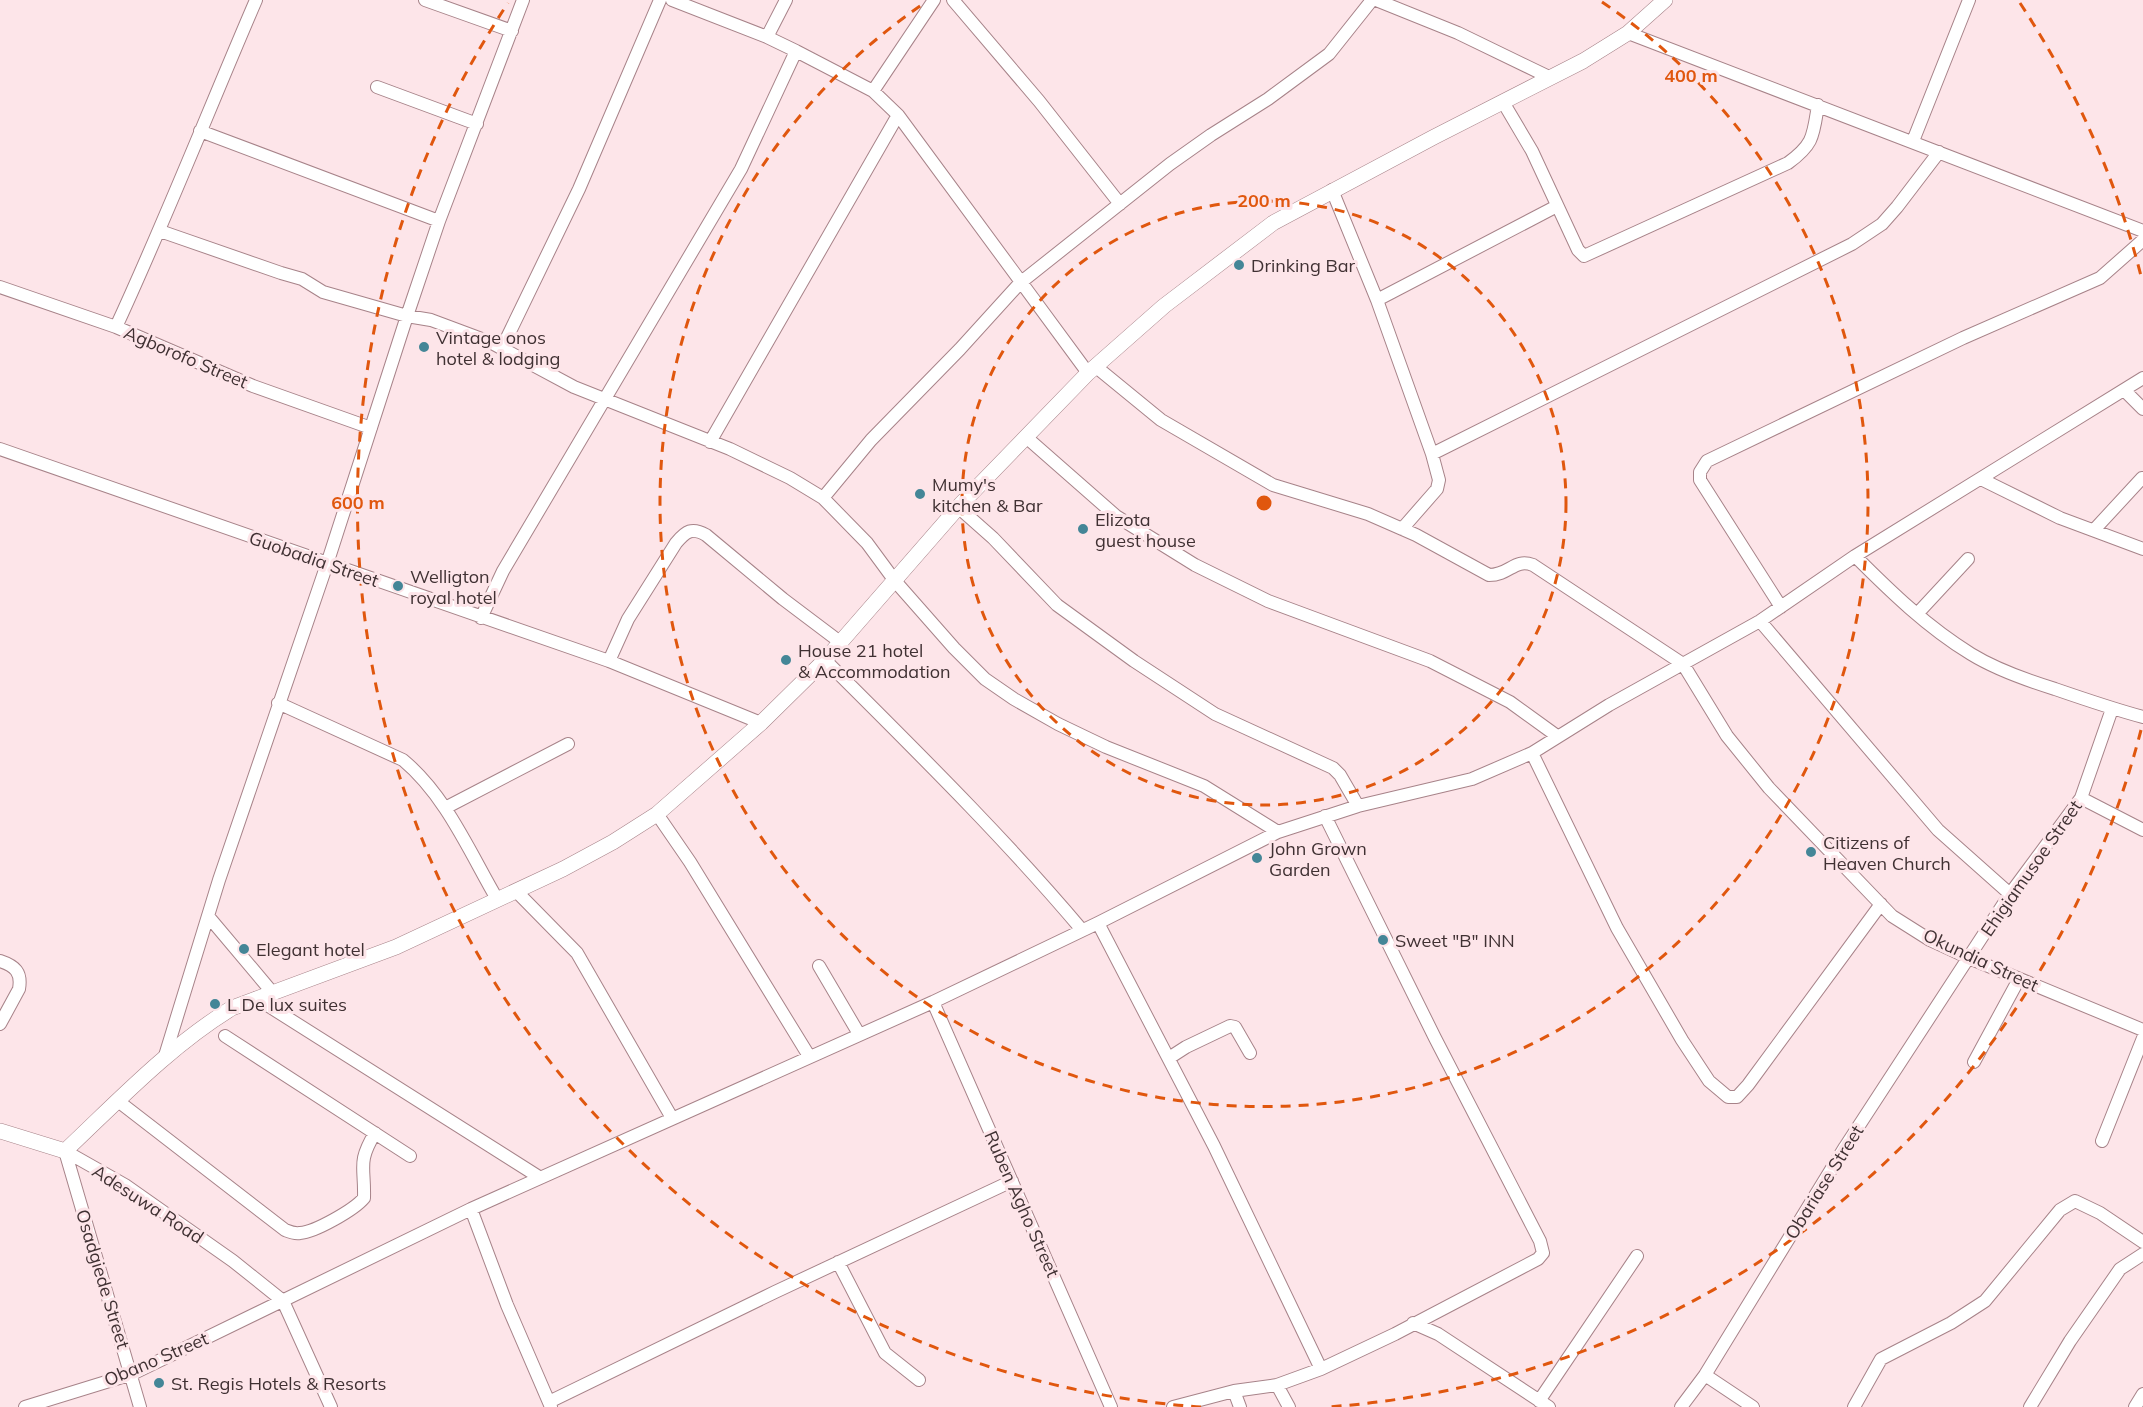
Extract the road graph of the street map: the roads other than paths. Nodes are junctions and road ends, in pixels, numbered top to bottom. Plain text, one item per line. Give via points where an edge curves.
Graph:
1 (256, 0) edge
2 (424, 0) edge
3 (523, 0) edge
4 (660, 0) edge
5 (672, 0) edge
6 (786, 0) edge
7 (934, 0) edge
8 (953, 0) edge
9 (1374, 0) edge
10 (1665, 0) edge
11 (1969, 0) edge
12 (512, 31) junction
13 (1628, 33) junction
14 (767, 38) junction
15 (796, 51) junction
16 (1551, 78) junction
17 (377, 87) dead end
18 (873, 90) junction
19 (1503, 102) junction
20 (1818, 105) junction
21 (898, 115) junction
22 (477, 124) junction
23 (200, 131) junction
24 (1913, 141) junction
25 (1939, 152) junction
26 (1332, 190) junction
27 (1120, 204) junction
28 (1557, 206) junction
29 (439, 220) junction
30 (160, 231) junction
31 (2143, 231) edge
32 (2143, 240) edge
33 (1020, 283) junction
34 (0, 287) edge
35 (1377, 300) junction
36 (407, 316) junction
37 (116, 327) junction
38 (502, 348) junction
39 (1091, 369) junction
40 (2143, 378) edge
41 (2124, 390) junction
42 (604, 400) junction
43 (2143, 409) edge
44 (371, 428) junction
45 (1026, 437) junction
46 (710, 442) junction
47 (0, 449) edge
48 (1432, 454) junction
49 (2142, 478) edge
50 (1981, 479) junction
51 (823, 498) junction
52 (958, 507) junction
53 (1402, 529) junction
54 (2094, 530) junction
55 (2143, 549) edge
56 (1855, 556) junction
57 (1968, 559) dead end
58 (327, 564) junction
59 (895, 581) junction
60 (1781, 607) junction
61 (1917, 614) junction
62 (481, 618) junction
63 (1760, 621) junction
64 (840, 642) junction
65 (825, 660) junction
66 (609, 662) junction
67 (1683, 664) junction
68 (278, 703) junction
69 (2112, 709) junction
70 (2143, 717) edge
71 (761, 723) junction
72 (1557, 736) junction
73 (568, 744) dead end
74 (1532, 753) junction
75 (2081, 798) junction
76 (1358, 806) junction
77 (445, 808) junction
78 (657, 813) junction
79 (1325, 816) junction
80 (2143, 830) edge
81 (1278, 832) junction
82 (516, 891) junction
83 (2010, 894) junction
84 (496, 899) junction
85 (1881, 904) junction
86 (208, 916) junction
87 (1098, 923) junction
88 (1082, 930) junction
89 (1969, 958) junction
90 (0, 961) edge
91 (819, 966) dead end
92 (2019, 979) junction
93 (272, 992) junction
94 (256, 998) junction
95 (933, 1002) junction
96 (0, 1024) edge
97 (2143, 1030) edge
98 (860, 1034) junction
99 (225, 1036) dead end
100 (2143, 1038) edge
101 (1250, 1053) dead end
102 (809, 1056) junction
103 (1169, 1058) junction
104 (163, 1060) junction
105 (1974, 1062) dead end
106 (118, 1101) junction
107 (672, 1118) junction
108 (0, 1131) edge
109 (375, 1133) junction
110 (2102, 1141) dead end
111 (65, 1151) junction
112 (410, 1156) dead end
113 (539, 1177) junction
114 (1012, 1181) junction
115 (471, 1209) junction
116 (2143, 1242) edge
117 (2143, 1254) edge
118 (1637, 1256) dead end
119 (838, 1262) junction
120 (284, 1301) junction
121 (1413, 1323) junction
122 (1321, 1369) junction
123 (132, 1374) junction
124 (1706, 1375) junction
125 (919, 1380) dead end
126 (1277, 1385) junction
127 (1234, 1391) junction
128 (2143, 1394) edge
129 (1544, 1404) edge
130 (550, 1405) edge
131 (25, 1407) edge
132 (140, 1407) edge
133 (331, 1407) edge
134 (1111, 1407) edge
135 (1173, 1407) edge
136 (1240, 1407) edge
137 (1289, 1407) edge
138 (1681, 1407) edge
139 (1753, 1407) edge
140 (1854, 1407) edge
141 (2030, 1407) edge
142 (2135, 1407) edge

1 - 23 street
2 - 12 street
3 - 12 street
4 - 38 street via 579,189
5 - 14 street
6 - 14 street
7 - 18 street
8 - 27 street
9 - 16 street via 1458,33
9 - 27 street via 1329,54
10 - 13 street
11 - 24 street
12 - 22 street
13 - 16 street
13 - 20 street
14 - 15 street
15 - 18 street
15 - 42 street via 741,169
16 - 19 street
17 - 22 street
18 - 21 street
19 - 26 street
19 - 28 street via 1532,151
20 - 24 street
20 - 28 street via 1813,136 1803,152 1788,163 1594,253 1584,256 1578,250
21 - 33 street
21 - 46 street
22 - 29 street
23 - 29 street
23 - 30 street
24 - 25 street
25 - 31 street
25 - 48 street via 1882,224 1852,244
26 - 35 street
26 - 39 street via 1240,246
27 - 33 street
28 - 35 street
29 - 36 street
30 - 36 street via 303,279 323,292
30 - 37 street
32 - 60 street via 2100,278 1963,338 1707,461 1700,472 1701,480
33 - 39 street
33 - 51 street via 871,440
34 - 37 street, Agborofo Street
35 - 48 street
36 - 38 street via 430,320
36 - 44 street
37 - 44 street, Agborofo Street via 253,386
38 - 42 street
39 - 45 street
39 - 53 street via 1161,420 1273,485 1368,514
40 - 41 street, Obano Street
41 - 43 street
41 - 50 street, Obano Street
42 - 46 street
42 - 62 street via 503,571
44 - 58 street
45 - 52 street
45 - 72 street via 1116,516 1195,565 1268,601 1430,661 1510,702
46 - 51 street via 790,478
47 - 58 street, Guobadia Street
48 - 53 street via 1439,480 1437,489
49 - 54 street
50 - 54 street via 2060,518
50 - 56 street, Obano Street
51 - 59 street via 867,543
52 - 59 street
52 - 76 street via 1057,604 1215,714 1333,768
53 - 67 street via 1489,575 1507,572 1517,563 1533,565
54 - 55 street
56 - 60 street, Obano Street
56 - 61 street
57 - 61 street
58 - 62 street, Guobadia Street
58 - 68 street
59 - 64 street
59 - 81 street via 984,679 1014,699 1106,747 1204,786
60 - 63 street, Obano Street
61 - 69 street via 1996,668
62 - 66 street, Guobadia Street
63 - 67 street, Obano Street
63 - 83 street via 1938,830
64 - 65 street
64 - 66 street via 705,535 691,530 676,543 628,619
65 - 71 street
65 - 88 street
66 - 71 street, Guobadia Street
67 - 72 street, Obano Street
67 - 85 street, Okundia Street via 1727,736 1769,788
68 - 77 street via 403,760
68 - 86 street
69 - 70 street
69 - 75 street, Ehigiamusoe Street
71 - 78 street
72 - 74 street, Obano Street
73 - 77 street
74 - 76 street, Obano Street via 1472,778
74 - 85 street via 1617,928 1682,1040 1709,1081 1728,1098 1737,1097 1748,1085
75 - 80 street
75 - 83 street, Ehigiamusoe Street
76 - 79 street, Obano Street
77 - 84 street
78 - 82 street via 613,843
78 - 102 street
79 - 81 street, Obano Street
79 - 121 street via 1543,1247 1538,1259
81 - 87 street, Obano Street
82 - 84 street
82 - 107 street via 577,953
83 - 89 street, Ehigiamusoe Street
84 - 93 street via 396,947
85 - 89 street, Okundia Street via 1892,916 1930,940
86 - 93 street
86 - 104 street
87 - 88 street, Obano Street
87 - 103 street
88 - 95 street, Obano Street
89 - 92 street, Okundia Street
89 - 124 street, Obariase Street via 1845,1148
90 - 96 street via 16,969 20,983
91 - 98 street
92 - 97 street, Okundia Street
92 - 105 street
93 - 94 street
94 - 104 street via 213,1020
94 - 113 street
95 - 98 street, Obano Street
95 - 114 street, Ruben Agho Street
98 - 102 street, Obano Street
99 - 109 street
100 - 110 street
101 - 103 street via 1230,1026
102 - 107 street, Obano Street
103 - 122 street
104 - 106 street
106 - 109 street via 285,1230 296,1234 318,1227 364,1198 363,1160
106 - 111 street
107 - 113 street, Obano Street
108 - 111 street, Adesuwa Road
109 - 112 street
111 - 120 street, Adesuwa Road via 125,1185
111 - 123 street, Osadgiede Street
113 - 115 street, Obano Street
114 - 119 street
114 - 134 street, Ruben Agho Street
115 - 120 street, Obano Street
115 - 130 street
116 - 140 street via 2075,1201 2060,1210 1985,1301 1881,1359
117 - 141 street via 2120,1269
118 - 129 street
119 - 125 street via 885,1353
119 - 130 street
120 - 123 street, Obano Street
120 - 133 street
121 - 122 street
121 - 129 street via 1438,1334
122 - 126 street
123 - 131 street, Obano Street
123 - 132 street, Osadgiede Street
124 - 138 street, Obariase Street
124 - 139 street
126 - 127 street
126 - 137 street
127 - 135 street
127 - 136 street
128 - 142 street

